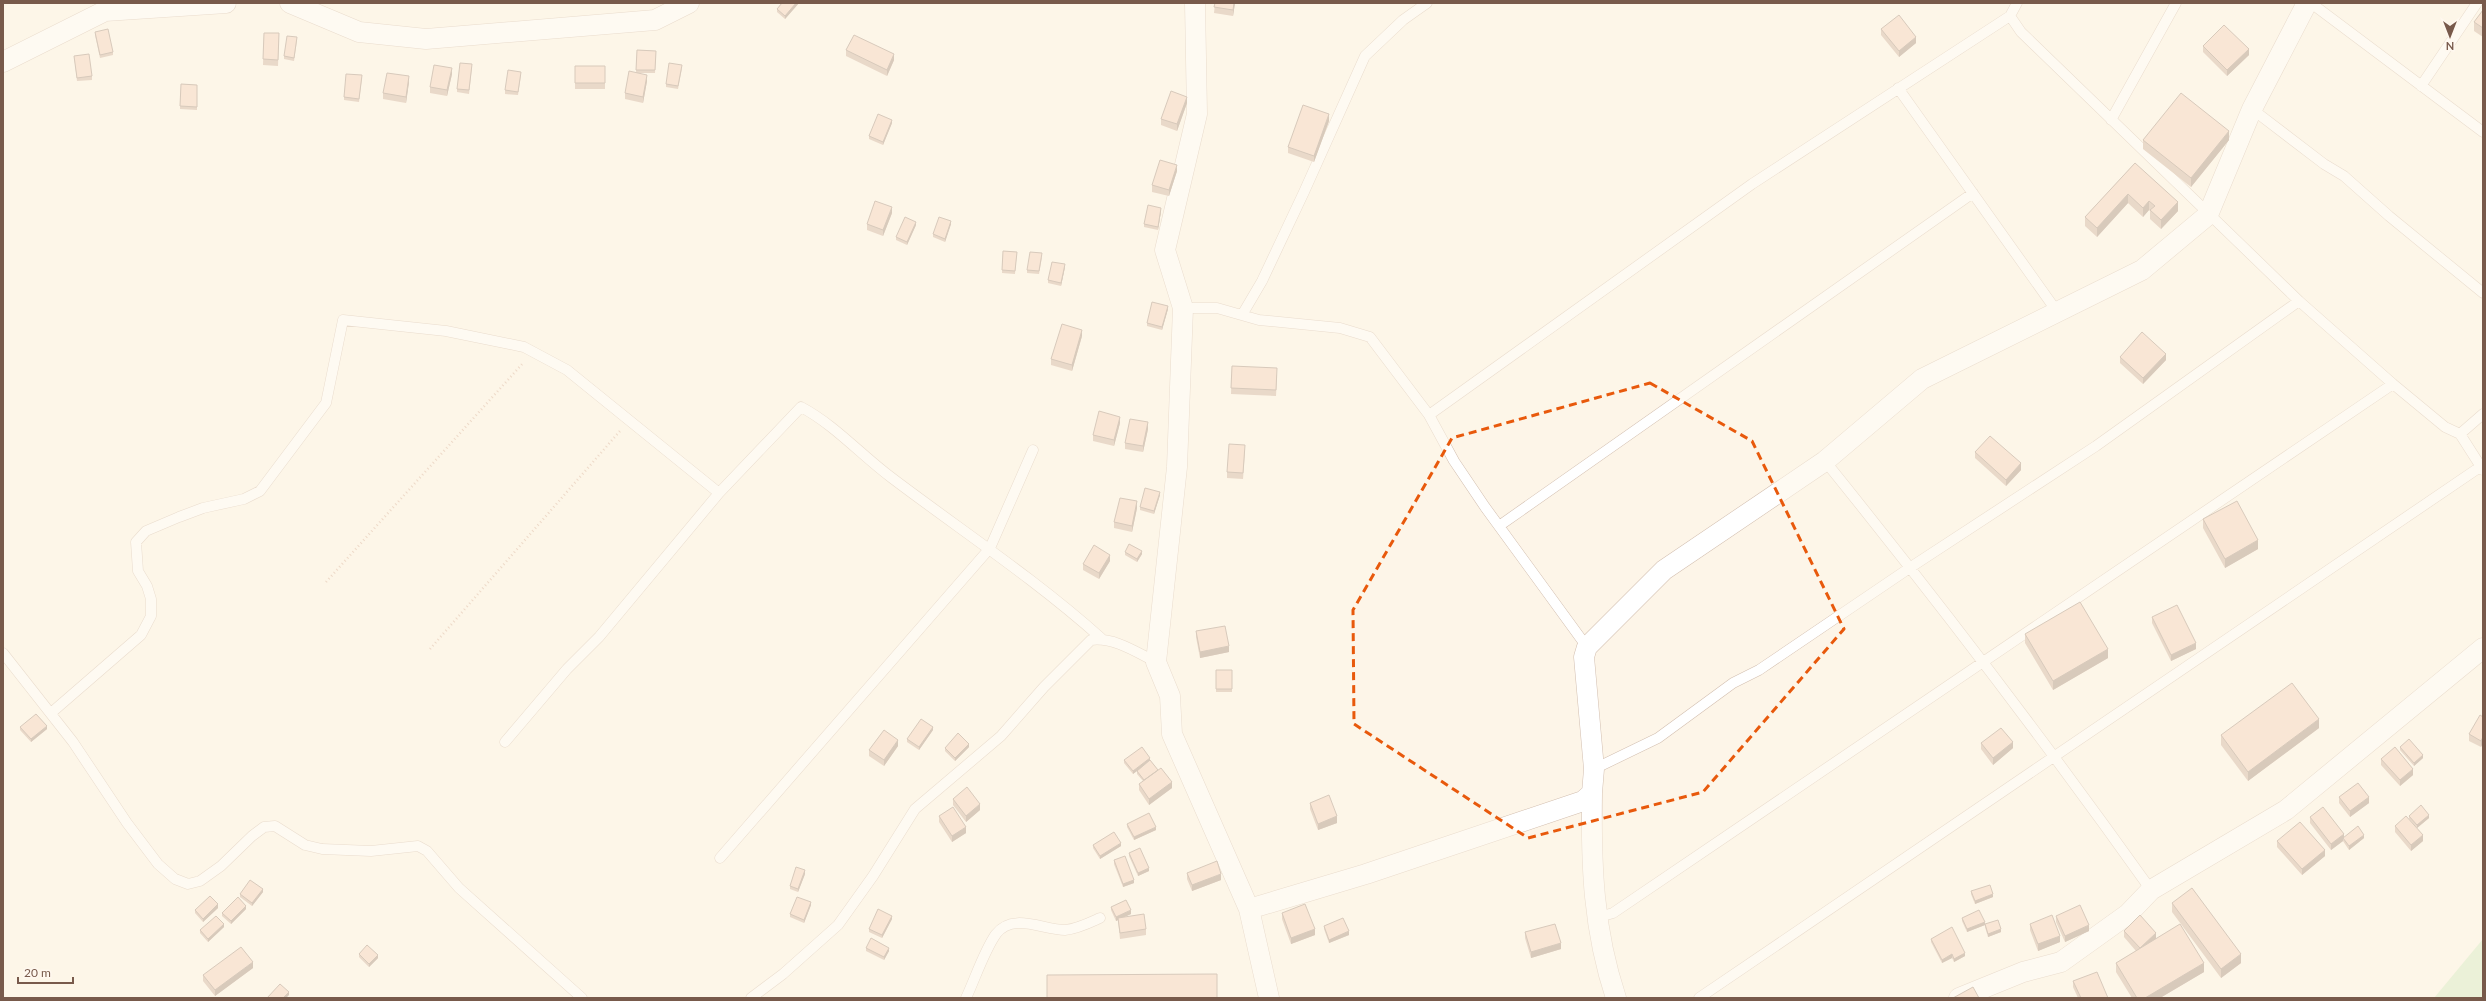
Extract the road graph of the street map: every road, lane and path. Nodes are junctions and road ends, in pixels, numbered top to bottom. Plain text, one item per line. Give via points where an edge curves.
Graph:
1 (226, 3) edge
2 (290, 3) edge
3 (689, 3) edge
4 (1195, 3) edge
5 (1427, 3) edge
6 (2017, 3) edge
7 (2176, 3) edge
8 (2307, 3) edge
9 (2311, 3) edge
10 (2477, 3) edge
11 (2010, 16) junction
12 (3, 62) edge
13 (2421, 86) junction
14 (1898, 88) junction
15 (2252, 109) junction
16 (2111, 120) junction
17 (2483, 132) edge
18 (1973, 193) junction
19 (2208, 215) junction
20 (2483, 293) edge
21 (2299, 301) junction
22 (1183, 308) junction
23 (2058, 313) junction
24 (1242, 315) junction
25 (534, 352) junction
26 (2393, 384) junction
27 (2483, 414) edge
28 (1429, 415) junction
29 (630, 420) junction
30 (2460, 434) junction
31 (1034, 450) dead end
32 (1825, 461) junction
33 (2481, 469) edge
34 (719, 493) junction
35 (1499, 526) junction
36 (990, 548) junction
37 (1911, 567) junction
38 (326, 582) dead end
39 (1101, 638) junction
40 (1587, 647) junction
41 (2483, 648) edge
42 (430, 649) dead end
43 (3, 653) edge
44 (1156, 662) junction
45 (1983, 662) junction
46 (51, 713) junction
47 (505, 742) dead end
48 (2054, 755) junction
49 (1594, 769) junction
50 (1592, 793) junction
51 (720, 858) dead end
52 (2151, 890) junction
53 (1250, 909) junction
54 (1100, 918) dead end
55 (1596, 918) junction
56 (582, 998) edge
57 (752, 998) edge
58 (966, 998) edge
59 (1270, 998) edge
60 (1616, 998) edge
61 (1698, 998) edge
62 (1959, 998) edge

1 - 12 street via 105,11
2 - 3 street via 359,32 426,39 655,20
4 - 22 street via 1197,114 1165,250
5 - 24 lane via 1403,20 1365,56 1262,281
6 - 11 lane
7 - 16 lane
8 - 15 street
9 - 13 lane
10 - 13 lane
11 - 14 lane
11 - 16 lane via 2021,32
13 - 17 lane
14 - 18 lane
14 - 28 lane via 1752,184
15 - 19 street
15 - 20 lane via 2324,164 2344,176
16 - 19 lane
18 - 23 lane
18 - 35 lane
19 - 21 lane
19 - 23 street via 2142,270
21 - 26 lane
21 - 37 lane via 2096,446
22 - 24 lane via 1217,308
22 - 44 street via 1177,466
23 - 32 street via 1922,379
24 - 28 lane via 1266,321 1340,328 1370,337
25 - 29 lane via 567,370
25 - 38 path
25 - 46 lane via 524,347 446,331 342,320 326,403 278,469 260,491 244,499 203,508 146,531 136,542 138,571 151,599 151,616 141,635
26 - 30 lane via 2445,427
26 - 45 lane
27 - 30 lane
28 - 35 lane via 1454,461
29 - 34 lane
29 - 42 path
30 - 33 lane
31 - 36 lane
32 - 37 lane
32 - 40 street via 1664,570
33 - 48 lane
34 - 36 lane via 801,407 820,417 891,478
34 - 47 lane via 599,637 567,669
35 - 40 lane
36 - 39 lane via 1071,611
36 - 51 lane
37 - 45 lane
37 - 49 lane via 1759,670 1733,683 1658,738
39 - 44 lane
39 - 57 lane via 1091,640 1044,687 1001,736 915,809 873,876 838,924
40 - 49 street via 1584,657
41 - 52 street via 2286,810
43 - 46 lane
44 - 53 street via 1170,696 1172,734
45 - 48 lane
45 - 55 lane via 1613,913
46 - 56 lane via 127,823 158,864 175,879 188,884 200,881 221,866 264,827 276,826 305,845 322,849 370,851 418,846 427,851 459,888
48 - 52 lane
48 - 61 lane
49 - 50 street
50 - 53 street via 1583,801 1366,874
50 - 55 street via 1591,861
52 - 62 street via 2128,914 2060,962 2022,972
53 - 59 street
54 - 58 lane via 1066,930 1009,924 997,934
55 - 60 street

